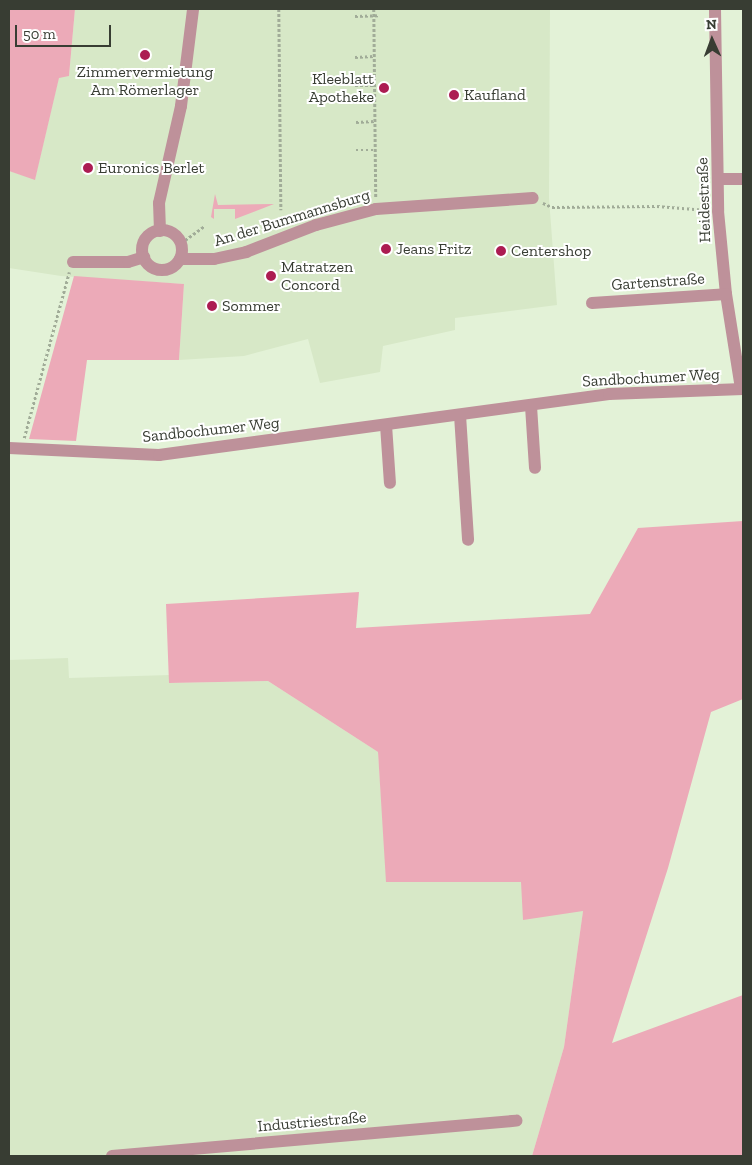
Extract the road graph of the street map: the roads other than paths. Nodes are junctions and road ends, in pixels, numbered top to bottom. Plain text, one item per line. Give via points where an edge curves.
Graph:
1 (193, 9) edge
2 (715, 9) edge
3 (718, 179) junction
4 (743, 179) edge
5 (533, 198) road end
6 (160, 231) junction
7 (144, 257) junction
8 (180, 258) junction
9 (72, 262) road end
10 (726, 294) junction
11 (592, 303) dead end
12 (742, 389) edge
13 (531, 406) junction
14 (460, 415) junction
15 (386, 425) junction
16 (15, 448) edge
17 (535, 468) dead end
18 (390, 483) dead end
19 (468, 540) dead end
20 (516, 1121) dead end
21 (220, 1151) edge
22 (142, 1155) edge
23 (112, 1156) edge
24 (126, 1156) edge

1 - 6 street via 181,106 160,203
2 - 3 street, Heidestraße
3 - 4 street
3 - 10 street, Heidestraße
5 - 8 street, An der Bummannsburg via 376,209 316,225 246,252 214,259
6 - 7 street via 148,237
6 - 8 street via 176,236 181,243
7 - 8 street via 148,264 161,270 175,265
7 - 9 street via 121,263
10 - 11 street, Gartenstraße
10 - 12 street, Heidestraße
12 - 13 street, Sandbochumer Weg via 609,394
13 - 14 street, Sandbochumer Weg
13 - 17 street
14 - 15 street, Sandbochumer Weg
14 - 19 street
15 - 16 street, Sandbochumer Weg via 159,455
15 - 18 street
20 - 21 street, Industriestraße
21 - 22 street, Industriestraße
22 - 24 street, Industriestraße
23 - 24 street, Industriestraße

